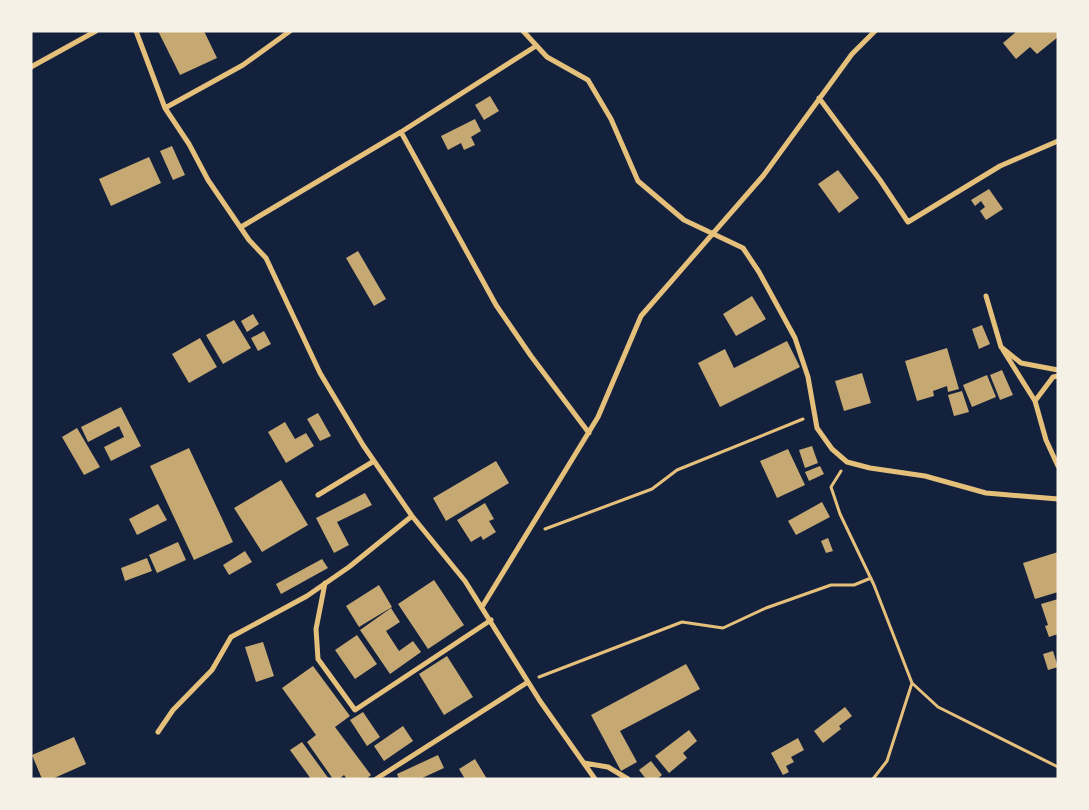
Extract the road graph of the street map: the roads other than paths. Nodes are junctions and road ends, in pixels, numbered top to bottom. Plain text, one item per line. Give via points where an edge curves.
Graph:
1 (96, 31) edge
2 (136, 31) edge
3 (290, 31) edge
4 (523, 31) edge
5 (875, 31) edge
6 (536, 46) junction
7 (31, 67) edge
8 (819, 98) junction
9 (165, 108) junction
10 (400, 132) junction
11 (1058, 141) edge
12 (241, 227) junction
13 (713, 233) junction
14 (986, 296) dead end
15 (1001, 346) junction
16 (1058, 370) edge
17 (1058, 376) edge
18 (1035, 401) junction
19 (588, 433) junction
20 (374, 461) junction
21 (1058, 466) edge
22 (318, 495) dead end
23 (1058, 499) edge
24 (412, 516) junction
25 (326, 583) junction
26 (482, 608) junction
27 (491, 620) junction
28 (528, 682) junction
29 (158, 732) dead end
30 (584, 763) junction
31 (376, 779) edge
32 (595, 779) edge
33 (628, 779) edge

1 - 7 street
2 - 9 street
3 - 9 street via 243,66
4 - 6 street
5 - 8 street via 852,54
6 - 10 street
6 - 13 street via 547,57 588,80 611,119 638,181 684,220
8 - 11 street via 908,222 1000,166
8 - 13 street via 762,176
9 - 12 street via 208,180
10 - 12 street
10 - 19 street via 496,305
12 - 20 street via 266,258 320,373
13 - 19 street via 641,316 598,417
13 - 23 street via 743,248 778,304 798,346 808,377 817,428 832,449 847,462 925,476 986,493
14 - 15 street
15 - 16 street via 1022,363
15 - 18 street
17 - 18 street via 1053,376
18 - 21 street via 1046,440
19 - 26 street
20 - 22 street
20 - 24 street
24 - 25 street
24 - 26 street via 465,581
25 - 27 street via 316,628 318,659 355,710
25 - 29 street via 231,637 212,670 173,710
26 - 27 street
27 - 28 street
28 - 30 street
28 - 31 street
30 - 32 street
30 - 33 street via 608,767

